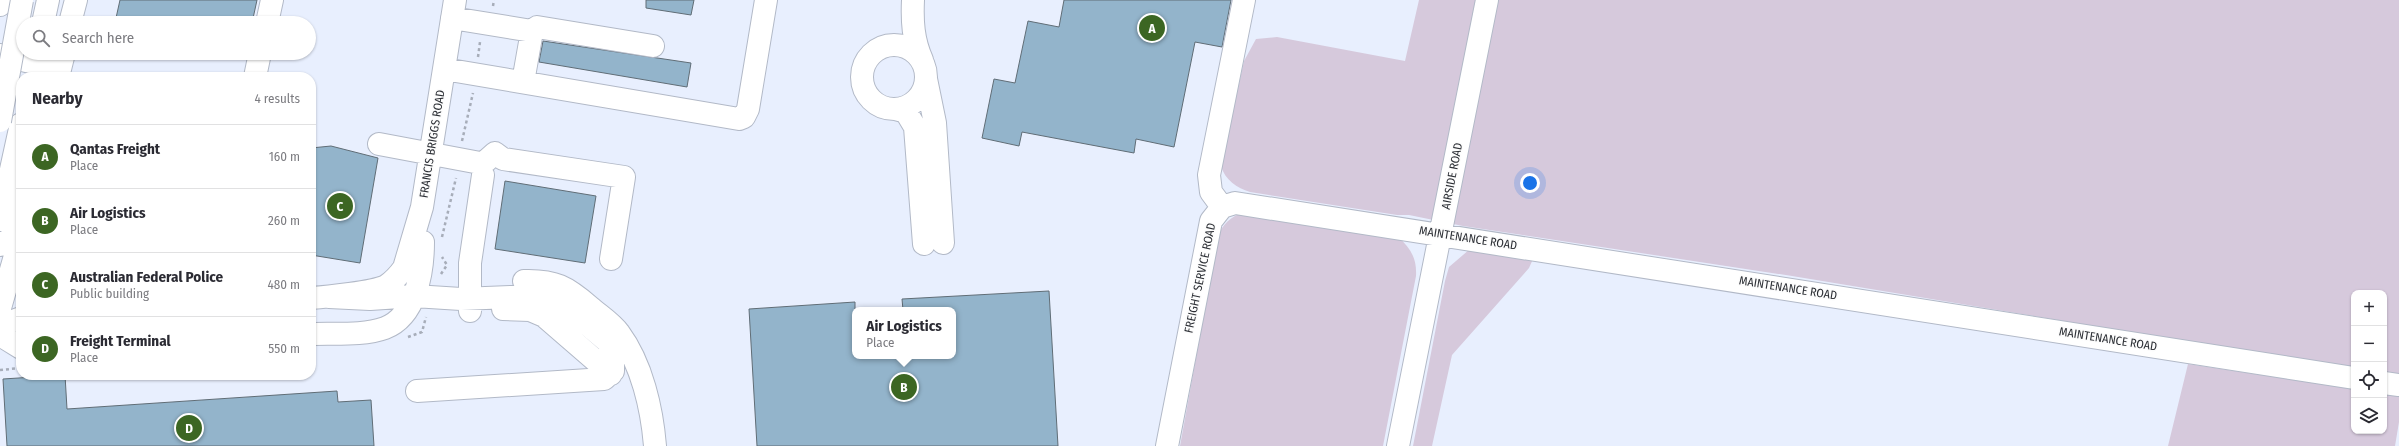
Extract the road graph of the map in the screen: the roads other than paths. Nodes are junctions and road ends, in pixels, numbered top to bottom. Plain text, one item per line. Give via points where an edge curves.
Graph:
1 (1, 0) edge
2 (22, 0) edge
3 (48, 0) edge
4 (76, 0) edge
5 (272, 0) edge
6 (766, 0) edge
7 (909, 0) edge
8 (913, 0) edge
9 (1244, 0) edge
10 (1486, 0) edge
11 (0, 5) edge
12 (454, 9) edge
13 (19, 16) edge
14 (45, 16) edge
15 (72, 16) edge
16 (269, 16) edge
17 (532, 31) junction
18 (16, 33) edge
19 (653, 46) dead end
20 (881, 48) junction
21 (0, 55) edge
22 (55, 60) edge
23 (259, 60) edge
24 (444, 69) junction
25 (924, 69) junction
26 (0, 71) edge
27 (42, 71) edge
28 (256, 72) edge
29 (523, 82) junction
30 (895, 109) junction
31 (0, 121) edge
32 (16, 140) edge
33 (378, 144) dead end
34 (498, 156) junction
35 (429, 161) junction
36 (6, 171) edge
37 (484, 175) junction
38 (422, 207) junction
39 (1222, 207) junction
40 (0, 220) edge
41 (16, 220) edge
42 (1440, 233) junction
43 (0, 245) edge
44 (16, 252) edge
45 (612, 259) dead end
46 (320, 297) edge
47 (470, 298) junction
48 (409, 305) junction
49 (0, 308) edge
50 (16, 320) edge
51 (0, 326) edge
52 (316, 334) edge
53 (0, 335) edge
54 (16, 345) edge
55 (16, 353) edge
56 (0, 355) edge
57 (2351, 378) edge
58 (2387, 383) edge
59 (2399, 385) edge
60 (417, 391) dead end
61 (654, 446) edge
62 (1167, 446) edge
63 (1398, 446) edge

1 - 11 street
2 - 13 street, bridge
3 - 14 street
4 - 15 street
5 - 16 street
6 - 29 street via 748,109 740,119
7 - 20 street via 899,24
8 - 25 street via 912,19
9 - 39 street via 1209,175 1211,192
10 - 42 street, AIRSIDE ROAD
12 - 17 street
12 - 24 street, FRANCIS BRIGGS ROAD
17 - 19 street via 538,27
17 - 29 street
18 - 31 street, bridge
20 - 25 street via 894,45 907,47
20 - 30 street via 870,56 864,67 864,88 876,103
21 - 27 street
22 - 27 street
23 - 28 street
24 - 29 street
24 - 35 street, FRANCIS BRIGGS ROAD
25 - 30 street via 925,87 917,100
25 - 30 street via 935,123 934,244 915,126 906,112
26 - 27 street
32 - 36 street
33 - 35 street via 419,151
34 - 35 street via 480,163
34 - 37 street via 491,173
34 - 45 street via 624,177
35 - 37 street
35 - 38 street, FRANCIS BRIGGS ROAD
36 - 40 street
37 - 47 street via 470,263
38 - 46 street, FRANCIS BRIGGS ROAD via 404,268 391,282 377,289
38 - 48 street via 423,254
39 - 42 street, MAINTENANCE ROAD via 1235,203
39 - 62 street, FREIGHT SERVICE ROAD via 1211,221
41 - 43 street via 11,238
42 - 57 street, MAINTENANCE ROAD
42 - 63 street, AIRSIDE ROAD
44 - 49 street
46 - 48 street via 370,299
47 - 48 street via 440,297
47 - 48 street via 411,308
47 - 60 street via 536,296 557,301 610,344 614,363 611,374 604,379 593,380
47 - 61 street via 538,281 555,283 569,290 618,332 629,348 648,402
48 - 52 street via 393,324 384,328
50 - 51 street
53 - 54 street
55 - 56 street
58 - 59 street

